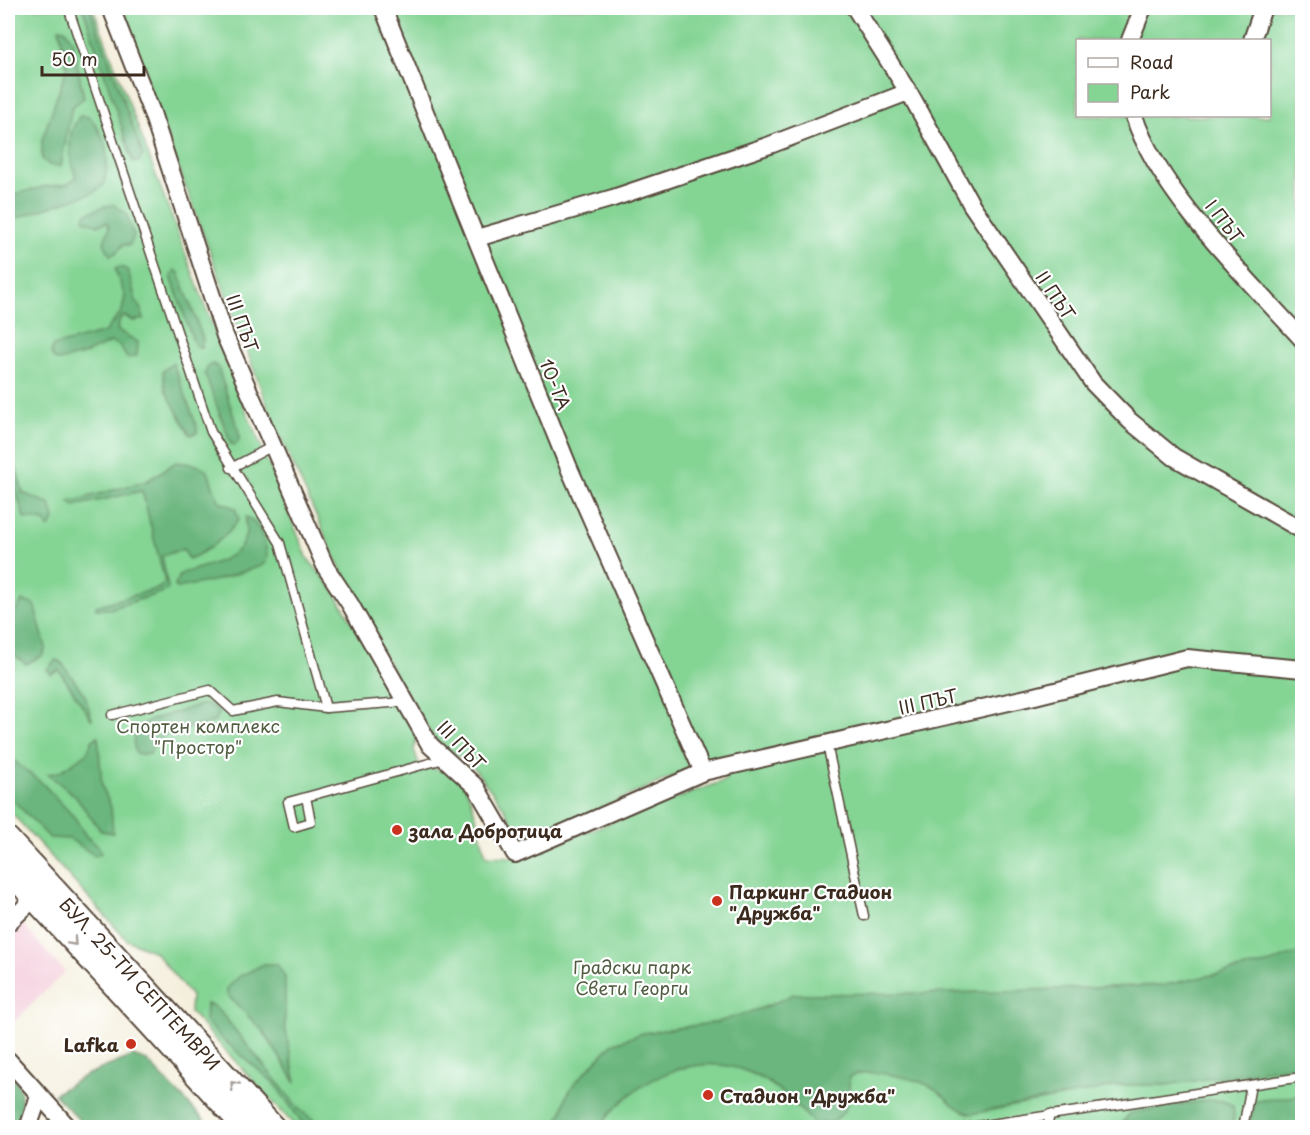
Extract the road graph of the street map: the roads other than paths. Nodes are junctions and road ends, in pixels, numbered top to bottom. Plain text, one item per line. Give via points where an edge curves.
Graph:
1 (69, 8) edge
2 (111, 8) edge
3 (383, 8) edge
4 (855, 8) edge
5 (1143, 8) edge
6 (1263, 8) edge
7 (1130, 39) edge
8 (1252, 39) edge
9 (908, 92) junction
10 (1134, 117) edge
11 (477, 238) junction
12 (1302, 339) edge
13 (273, 446) junction
14 (231, 468) junction
15 (1302, 530) edge
16 (1302, 669) edge
17 (404, 702) junction
18 (326, 708) junction
19 (112, 715) dead end
20 (827, 744) junction
21 (444, 759) junction
22 (703, 771) junction
23 (306, 797) dead end
24 (8, 839) edge
25 (8, 870) edge
26 (41, 891) junction
27 (864, 916) dead end
28 (8, 923) edge
29 (8, 1060) edge
30 (1302, 1077) edge
31 (1251, 1085) junction
32 (39, 1096) junction
33 (1050, 1114) junction
34 (28, 1128) edge
35 (69, 1128) edge
36 (245, 1128) edge
37 (274, 1128) edge
38 (964, 1128) edge
39 (1047, 1128) edge
40 (1243, 1128) edge

1 - 14 lane via 210,432
2 - 13 street, ІІІ ПЪТ via 152,113 225,336
3 - 11 street, 10-ТА
4 - 9 street, ІІ ПЪТ
5 - 7 street
6 - 8 street
9 - 11 street via 624,195
9 - 15 street, ІІ ПЪТ via 971,204 1108,400 1174,457
10 - 12 street, І ПЪТ via 1154,162 1230,260
11 - 22 street, 10-ТА via 569,468
13 - 14 lane
13 - 17 street, ІІІ ПЪТ via 326,568
14 - 18 lane via 280,543
16 - 20 street, ІІІ ПЪТ via 1187,657
17 - 18 lane
17 - 21 street, ІІІ ПЪТ via 430,745
18 - 19 lane via 278,702 233,711 210,690
20 - 22 street, ІІІ ПЪТ
20 - 27 lane
21 - 22 street, ІІІ ПЪТ via 476,787 515,854
21 - 23 lane
24 - 26 main road, БУЛ. 25-ТИ СЕПТЕМВРИ
25 - 26 main road, БУЛ. 25-ТИ СЕПТЕМВРИ
26 - 28 street
26 -> 36 main road, БУЛ. 25-ТИ СЕПТЕМВРИ
37 -> 26 main road, БУЛ. 25-ТИ СЕПТЕМВРИ
29 - 32 street
30 - 31 lane
31 - 33 lane
31 - 40 lane
32 - 34 street
32 - 35 street
33 - 38 lane
33 - 39 lane

